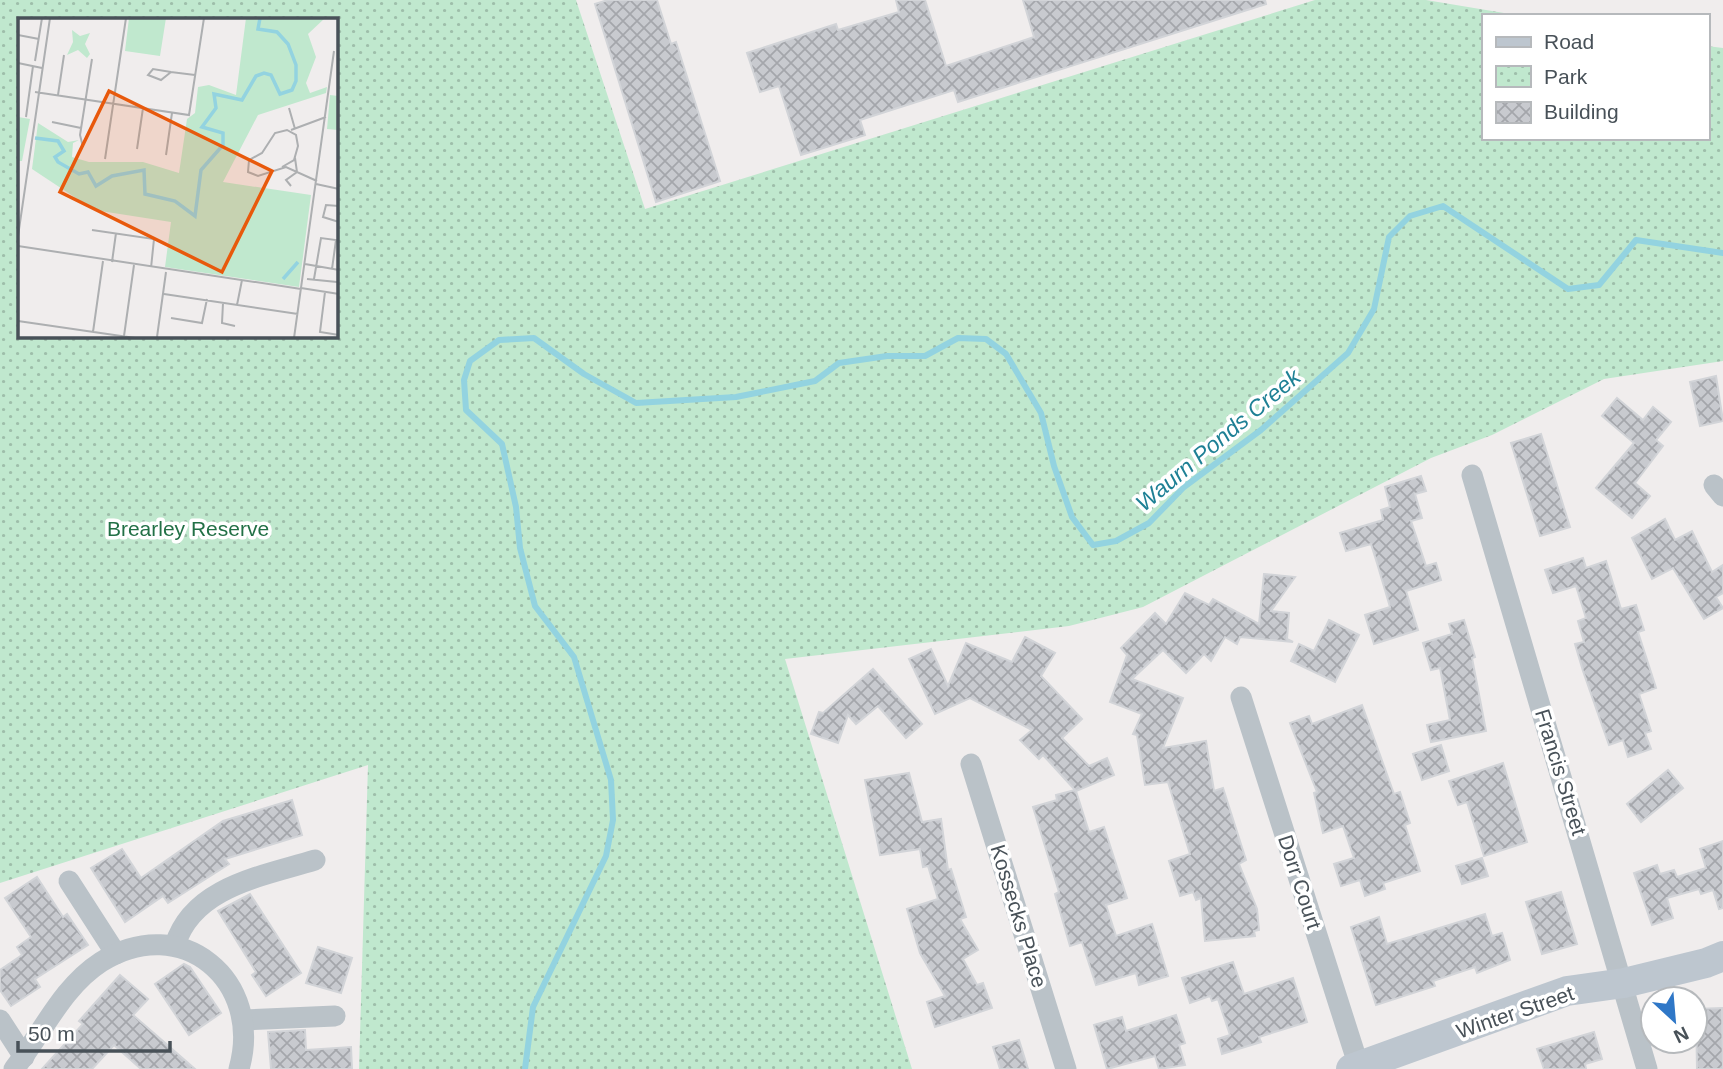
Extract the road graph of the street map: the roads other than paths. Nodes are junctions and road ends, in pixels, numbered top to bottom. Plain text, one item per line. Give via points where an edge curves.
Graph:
1 (1472, 475) dead end
2 (1241, 697) dead end
3 (971, 764) dead end
4 (315, 860) dead end
5 (69, 881) dead end
6 (175, 944) junction
7 (116, 954) junction
8 (1723, 956) edge
9 (1624, 984) junction
10 (335, 1016) dead end
11 (0, 1020) edge
12 (244, 1020) junction
13 (19, 1063) edge
14 (1355, 1068) edge
15 (239, 1069) edge
16 (1066, 1069) edge
17 (1647, 1069) edge

1 - 9 street, Francis Street
2 - 14 street, Dorr Court
3 - 16 street, Kossecks Place
4 - 6 street via 212,897 187,918
5 - 7 street
6 - 7 street via 145,945
6 - 12 street via 212,966 232,991
7 - 13 street via 75,985
8 - 9 street, Winter Street
9 - 14 street, Winter Street via 1567,991
9 - 17 street, Francis Street
10 - 12 street
11 - 13 street
12 - 15 street via 245,1045

